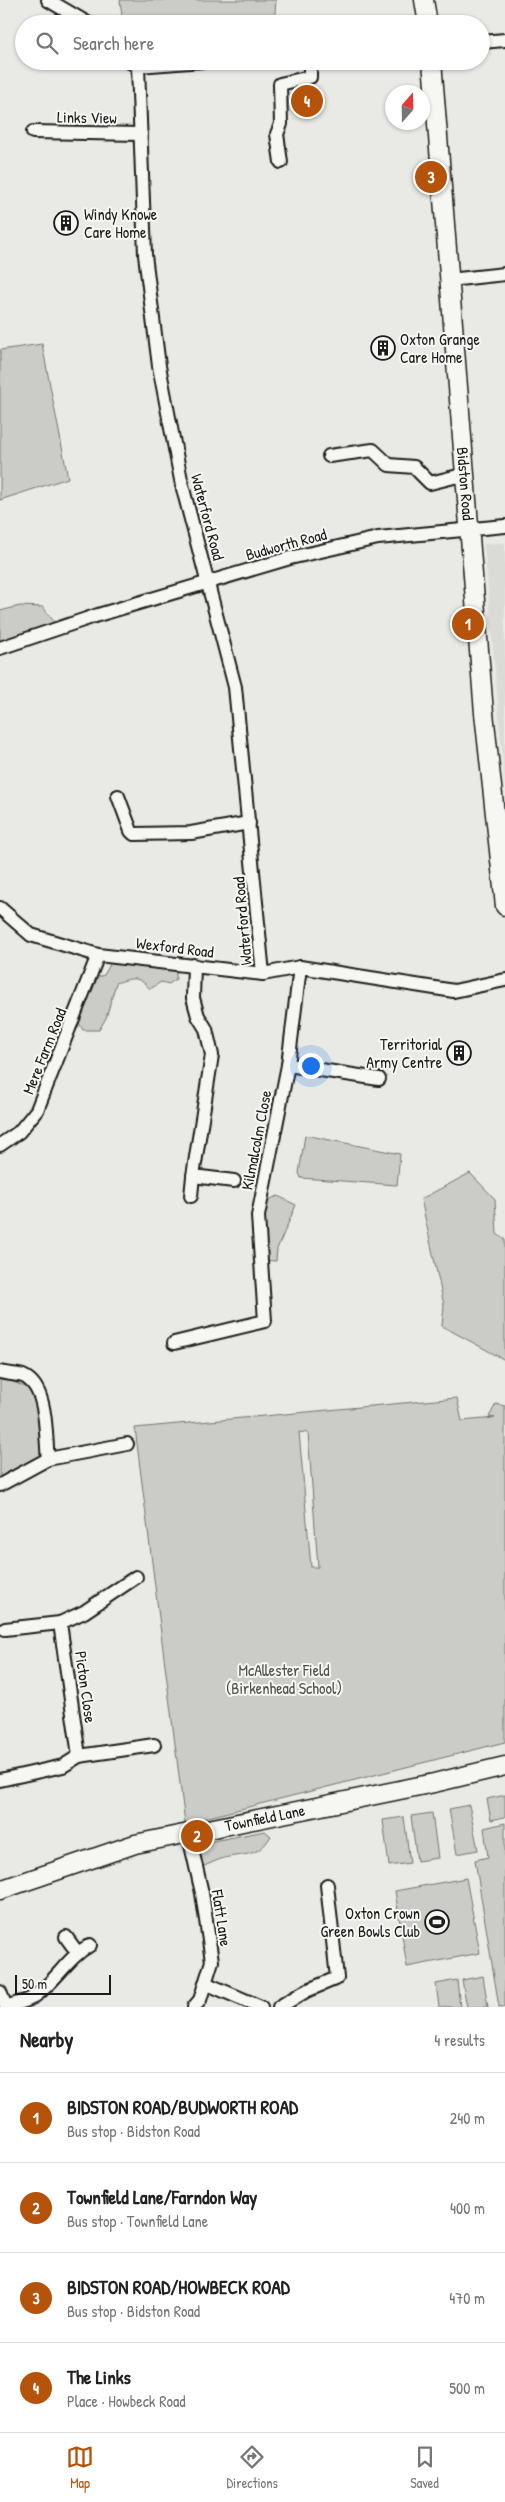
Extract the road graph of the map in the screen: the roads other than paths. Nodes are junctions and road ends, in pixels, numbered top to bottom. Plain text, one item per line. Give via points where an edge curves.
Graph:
1 (48, 0) edge
2 (424, 0) edge
3 (74, 15) edge
4 (426, 15) edge
5 (505, 40) edge
6 (490, 41) edge
7 (134, 70) edge
8 (310, 70) edge
9 (433, 70) edge
10 (33, 132) dead end
11 (141, 134) junction
12 (281, 162) dead end
13 (505, 274) edge
14 (449, 280) junction
15 (329, 456) dead end
16 (466, 474) junction
17 (505, 526) edge
18 (470, 529) junction
19 (208, 582) junction
20 (0, 648) edge
21 (118, 796) dead end
22 (248, 823) junction
23 (505, 906) edge
24 (0, 908) edge
25 (98, 955) junction
26 (194, 965) junction
27 (300, 967) junction
28 (263, 974) junction
29 (505, 980) edge
30 (288, 1065) junction
31 (379, 1079) dead end
32 (0, 1145) edge
33 (194, 1176) junction
34 (234, 1181) dead end
35 (191, 1196) dead end
36 (174, 1343) dead end
37 (0, 1372) edge
38 (127, 1444) dead end
39 (48, 1460) junction
40 (0, 1485) edge
41 (136, 1577) dead end
42 (60, 1623) junction
43 (5, 1629) dead end
44 (154, 1745) dead end
45 (79, 1756) junction
46 (505, 1766) edge
47 (0, 1780) edge
48 (188, 1832) junction
49 (326, 1885) dead end
50 (0, 1890) edge
51 (66, 1938) dead end
52 (90, 1945) dead end
53 (77, 1952) junction
54 (205, 1984) junction
55 (0, 1992) edge
56 (6, 2007) edge
57 (194, 2007) edge
58 (261, 2007) edge
59 (279, 2007) edge

1 - 3 street
2 - 4 main road
5 - 6 street
7 - 11 street, Waterford Road
8 - 12 street via 310,77 280,84 281,124 277,134
9 - 14 main road, Bidston Road
10 - 11 street, Links View
11 - 19 street, Waterford Road via 145,255 159,366 182,485
13 - 14 street
14 - 16 main road, Bidston Road
15 - 16 street via 373,450 389,465 414,467 430,482
16 - 18 main road, Bidston Road
17 - 18 street, Budworth Road
18 - 19 street, Budworth Road via 378,538 290,558
18 - 23 main road, Bidston Road via 487,741
19 - 20 street, Budworth Road
19 - 22 street, Waterford Road via 235,687
21 - 22 street via 134,834 191,833
22 - 28 street, Waterford Road
24 - 25 street, Wexford Road via 31,935
25 - 26 street, Wexford Road
25 - 32 street, Mere Farm Road via 37,1110 19,1132
26 - 28 street, Wexford Road
26 - 33 street via 192,998 206,1029 212,1055
27 - 28 street, Wexford Road
27 - 29 street, Wexford Road via 454,991
27 - 30 street, Kilmalcolm Close
30 - 31 street
30 - 36 street, Kilmalcolm Close via 258,1216 265,1321
33 - 34 street, Kilmalcolm Close
33 - 35 street
37 - 39 street via 23,1376 38,1391 43,1408
38 - 39 street
39 - 40 street
41 - 42 street via 84,1612
42 - 43 street
42 - 45 street, Picton Close
44 - 45 street
45 - 47 street via 63,1766
46 - 48 main road, Townfield Lane
48 - 50 main road, Townfield Lane via 136,1844
48 - 54 street, Flatt Lane via 212,1961
49 - 59 street via 337,1978
51 - 53 street
52 - 53 street
53 - 56 street via 61,1973 34,1997
54 - 57 street, Flatt Lane
54 - 58 street
55 - 56 street

